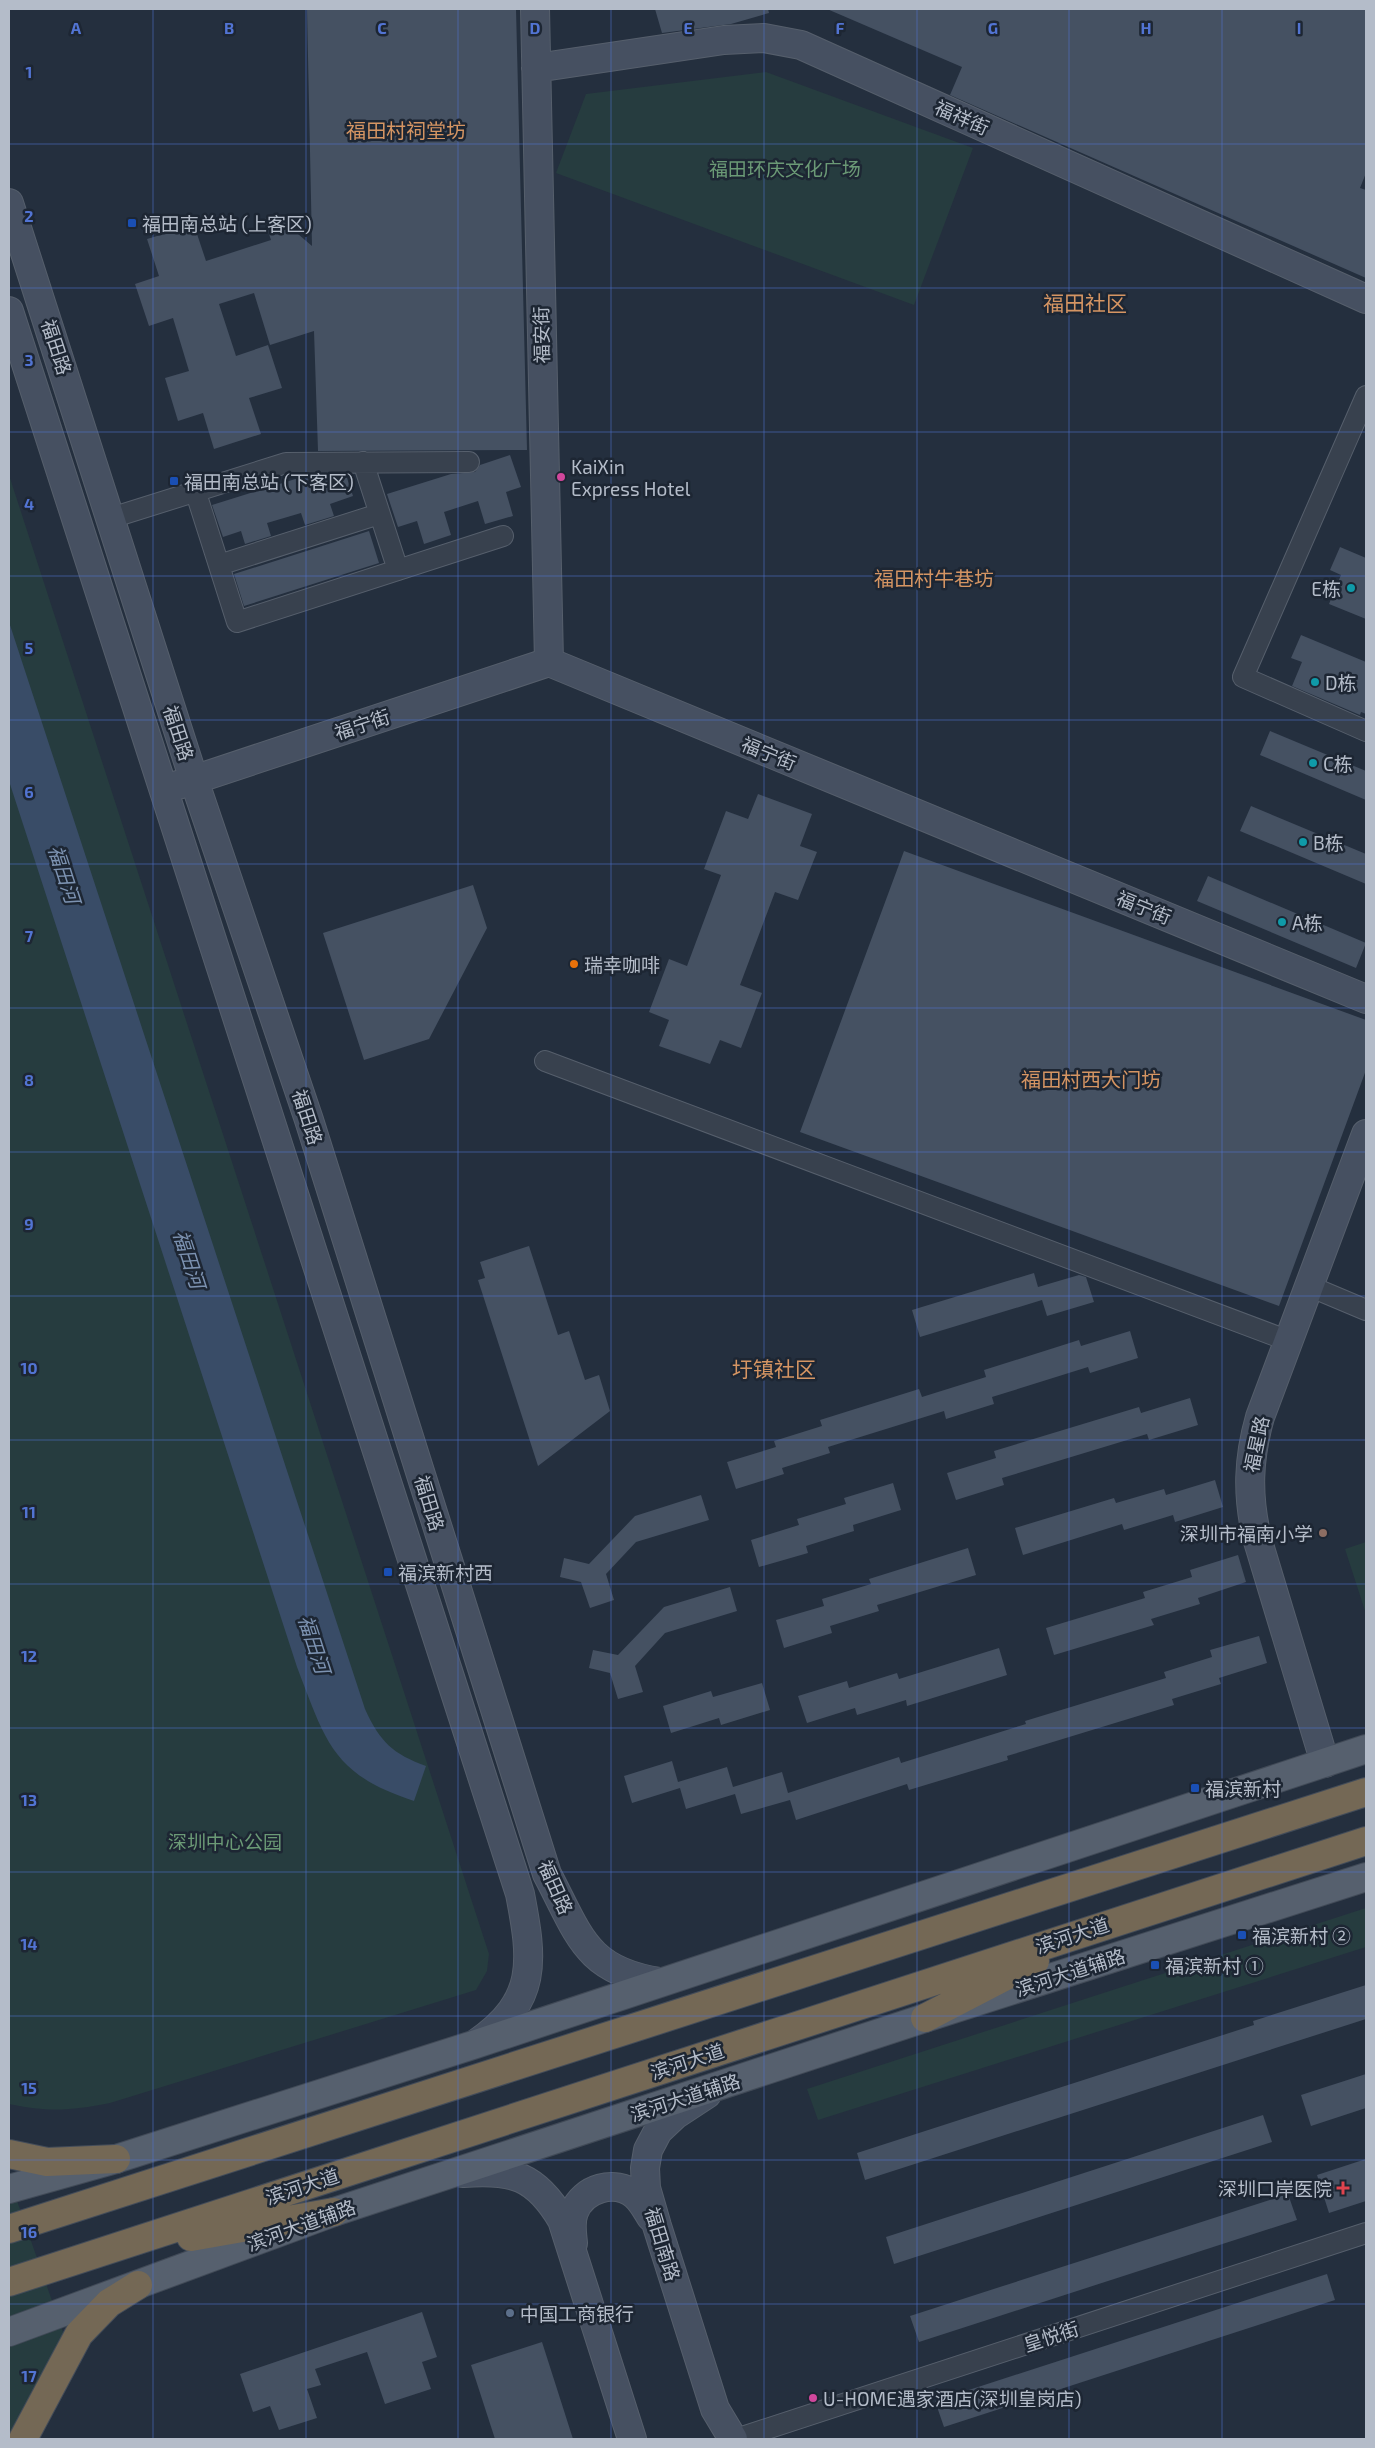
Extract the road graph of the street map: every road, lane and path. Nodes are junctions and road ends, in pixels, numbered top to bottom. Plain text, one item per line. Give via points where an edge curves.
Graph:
1 (535, 9) edge
2 (536, 68) junction
3 (9, 203) edge
4 (1366, 299) edge
5 (9, 311) edge
6 (1366, 396) edge
7 (1358, 435) edge
8 (363, 462) junction
9 (469, 462) dead end
10 (195, 490) junction
11 (379, 514) junction
12 (111, 518) junction
13 (503, 536) dead end
14 (219, 565) junction
15 (398, 570) junction
16 (549, 662) junction
17 (1366, 731) edge
18 (194, 780) junction
19 (162, 790) junction
20 (1366, 999) edge
21 (545, 1061) dead end
22 (1366, 1134) edge
23 (1310, 1286) junction
24 (1366, 1310) edge
25 (1290, 1341) junction
26 (1366, 1749) edge
27 (1325, 1763) junction
28 (1366, 1792) edge
29 (1366, 1841) edge
30 (1366, 1877) edge
31 (1109, 1924) junction
32 (660, 1982) junction
33 (925, 2018) junction
34 (473, 2045) junction
35 (732, 2081) junction
36 (9, 2154) edge
37 (116, 2159) junction
38 (452, 2174) junction
39 (9, 2189) edge
40 (334, 2212) junction
41 (658, 2226) junction
42 (9, 2229) edge
43 (1366, 2232) edge
44 (574, 2254) junction
45 (89, 2256) junction
46 (9, 2282) edge
47 (138, 2285) junction
48 (9, 2332) edge
49 (715, 2409) junction
50 (632, 2438) edge
51 (23, 2439) edge
52 (715, 2439) edge
53 (734, 2439) edge

1 - 2 main road, 福安街
2 - 4 main road, 福祥街 via 724,40 764,38 792,43
2 - 16 main road, 福安街
3 - 12 main road, 福田路
5 - 19 main road, 福田路
6 - 7 street
7 - 17 street via 1243,677
8 - 9 street
8 - 10 street via 286,463
8 - 11 street
10 - 12 street
10 - 14 street
11 - 14 street
11 - 15 street
12 - 18 main road, 福田路
13 - 15 street
14 - 15 street via 237,622
16 - 18 main road, 福宁街
16 - 20 main road, 福宁街
18 - 19 main road, 福宁街
18 - 32 main road, 福田路 via 314,1133 547,1874 584,1945 597,1959 634,1978
19 - 34 main road, 福田路 via 520,1894 528,1945 526,1984 508,2018
21 - 25 street
22 - 23 main road, 福星路
23 - 24 street
23 - 25 main road, 福星路
25 - 27 main road, 福星路 via 1254,1439 1249,1497 1257,1538
26 - 27 main road
27 - 32 main road
28 - 42 highway
29 - 31 highway, 滨河大道
30 - 33 main road, 滨河大道辅路
31 - 33 highway
31 - 45 highway, 滨河大道
32 - 34 main road
33 - 35 main road, 滨河大道辅路
34 - 37 main road
35 - 38 main road, 滨河大道辅路
35 - 41 main road, 福田南路 via 675,2115 658,2131 648,2150 646,2188
36 - 37 highway via 48,2162
37 - 39 main road
38 - 40 main road, 滨河大道辅路
38 - 44 main road via 508,2172 523,2178 551,2202 562,2220
40 - 45 highway
40 - 47 main road, 滨河大道辅路
41 - 44 main road via 635,2195 614,2186 601,2188 589,2193 574,2212
41 - 49 main road, 福田南路
43 - 53 street, 皇悦街
44 - 50 main road
45 - 46 highway, 滨河大道
47 - 48 main road, 滨河大道辅路
47 - 51 highway via 109,2303 79,2334
49 - 52 main road
49 - 53 main road, 福田南路

